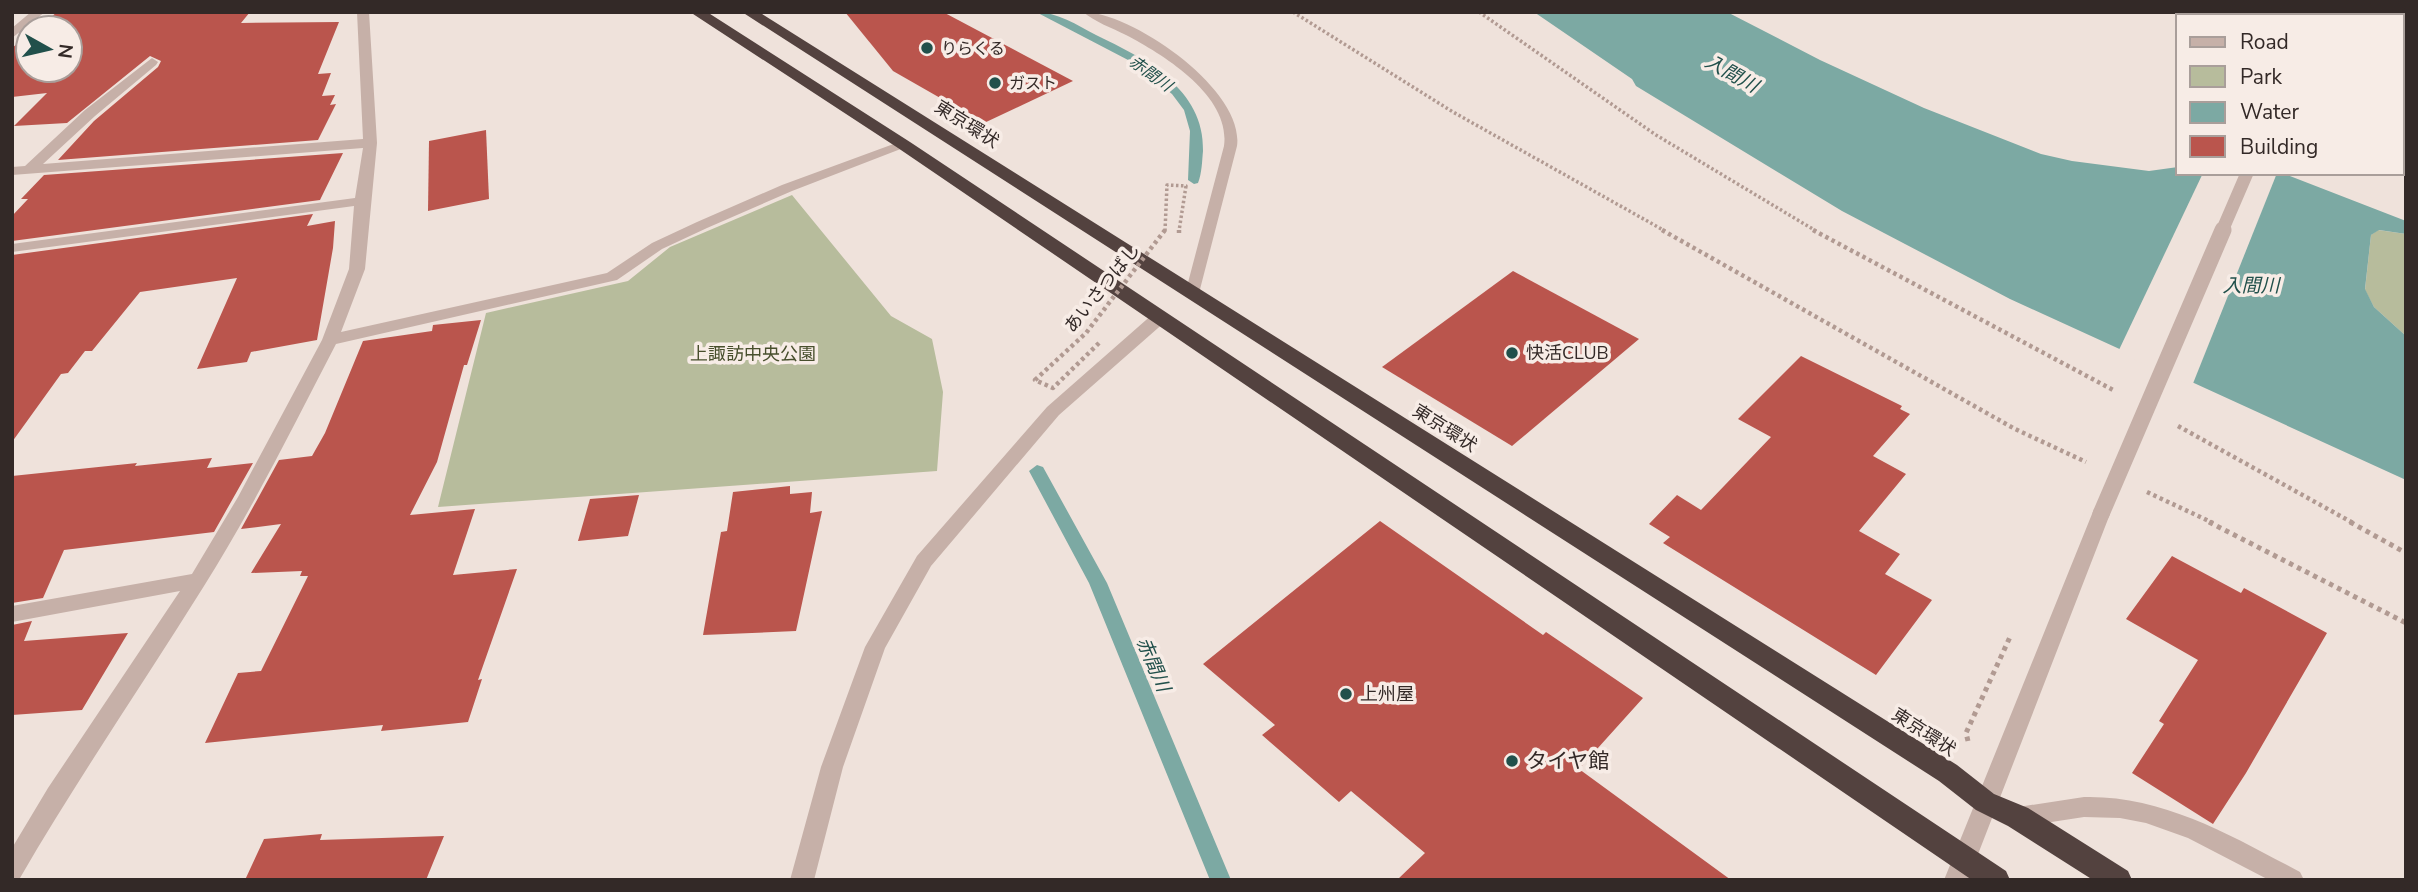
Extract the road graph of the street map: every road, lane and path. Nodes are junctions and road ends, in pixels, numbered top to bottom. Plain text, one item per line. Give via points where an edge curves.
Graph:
1 (38, 12) edge
2 (363, 12) edge
3 (697, 12) edge
4 (749, 12) edge
5 (1089, 12) edge
6 (1293, 12) edge
7 (1479, 12) edge
8 (12, 34) edge
9 (152, 62) dead end
10 (370, 143) junction
11 (904, 145) junction
12 (30, 169) junction
13 (12, 170) edge
14 (2246, 175) edge
15 (362, 201) junction
16 (1179, 233) dead end
17 (12, 248) edge
18 (1193, 294) junction
19 (1160, 317) junction
20 (330, 340) junction
21 (1099, 343) dead end
22 (2118, 392) dead end
23 (2177, 425) dead end
24 (2090, 464) dead end
25 (2140, 488) dead end
26 (2406, 553) edge
27 (198, 580) junction
28 (12, 614) edge
29 (2406, 623) edge
30 (1985, 802) junction
31 (2018, 817) junction
32 (12, 870) edge
33 (1960, 870) edge
34 (802, 880) edge
35 (1996, 880) edge
36 (2118, 880) edge
37 (2292, 880) edge

1 - 8 street
2 - 10 street
3 - 11 highway
4 - 18 highway, 東京環状
5 - 18 street via 1138,35 1191,72 1217,97 1232,134
6 - 24 path via 1453,112 2003,422
7 - 22 path via 1656,135 1828,239
9 - 12 street
10 - 12 street
10 - 15 street
11 - 19 highway
11 - 20 street via 702,225 657,246 612,277
12 - 13 street
14 - 30 street, bridge via 2101,514
15 - 17 street
15 - 20 street via 357,269
16 - 21 path, あいさつばし, bridge via 1186,186 1167,185 1165,233 1086,333 1035,380 1053,388
18 - 30 highway, 東京環状 via 1948,773
19 - 33 highway
19 - 34 street via 1054,411 924,561 875,647 832,767
20 - 27 street via 246,500
23 - 26 path
25 - 29 path
27 - 28 street
27 - 32 street
30 - 31 highway, 東京環状
30 - 33 street
31 - 36 highway, 東京環状
31 - 37 street via 2091,806 2139,811 2164,817
33 - 35 highway

